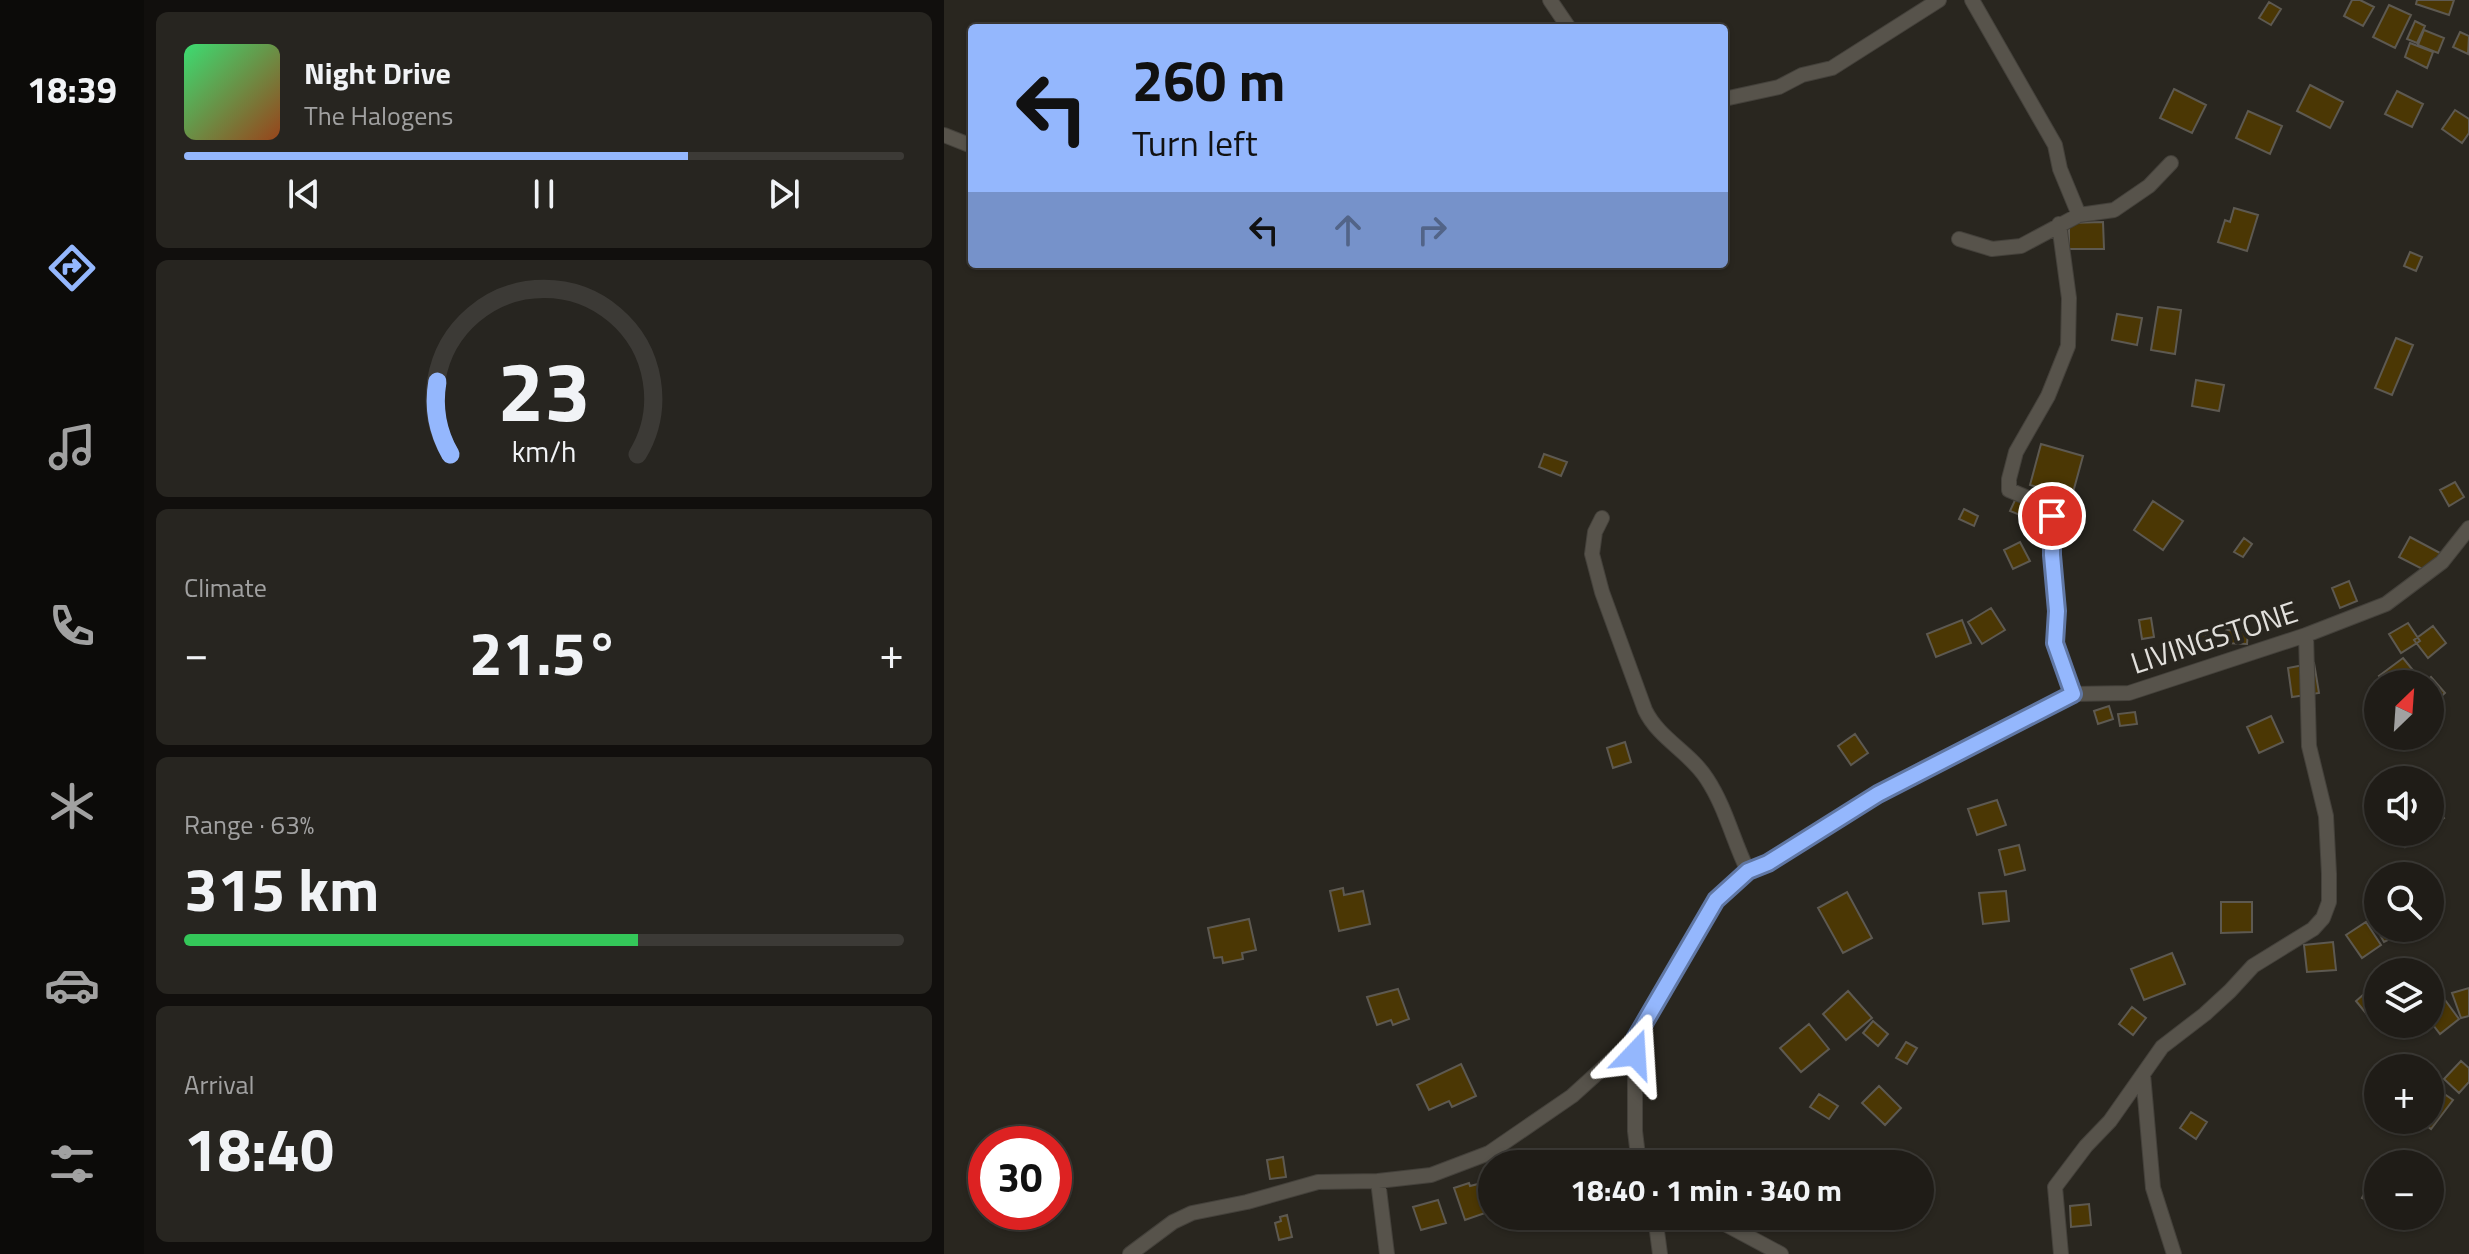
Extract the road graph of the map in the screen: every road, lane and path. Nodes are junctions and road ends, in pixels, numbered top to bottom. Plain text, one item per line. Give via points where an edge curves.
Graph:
1 (1550, 0) edge
2 (1939, 0) edge
3 (1972, 0) edge
4 (1566, 24) edge
5 (1728, 98) edge
6 (944, 135) edge
7 (968, 144) edge
8 (2171, 163) dead end
9 (2079, 215) junction
10 (2059, 224) junction
11 (1959, 239) dead end
12 (1602, 518) dead end
13 (2469, 528) edge
14 (2306, 635) junction
15 (2073, 694) junction
16 (1748, 871) junction
17 (1635, 1039) junction
18 (2143, 1074) junction
19 (1637, 1150) edge
20 (1378, 1181) junction
21 (1657, 1230) edge
22 (1736, 1230) edge
23 (1130, 1254) edge
24 (1387, 1254) edge
25 (1660, 1254) edge
26 (1781, 1254) edge
27 (2061, 1254) edge
28 (2174, 1254) edge

1 - 4 street
2 - 5 street via 1832,68
3 - 9 street via 2055,145
6 - 7 street
8 - 9 street via 2114,210
9 - 10 street
10 - 11 street via 2021,246 1992,249
10 - 15 street via 2069,298 2068,346 2048,396 2016,452 2009,490 2040,503 2052,516 2055,643
12 - 16 street via 1592,554 1645,710 1653,725 1709,781
13 - 14 street, LIVINGSTONE via 2442,562 2386,604
14 - 15 street, LIVINGSTONE via 2129,693
14 - 18 street via 2309,746 2326,816 2329,902 2313,929 2253,966 2162,1047
15 - 16 street, LIVINGSTONE via 1905,779
16 - 17 street, LIVINGSTONE via 1716,900
17 - 19 street
17 - 20 street, LIVINGSTONE via 1572,1096 1489,1153 1445,1171
18 - 27 street via 2055,1187
18 - 28 street via 2153,1188
20 - 23 street, LIVINGSTONE via 1318,1182 1192,1213
20 - 24 street
21 - 25 street
22 - 26 street

